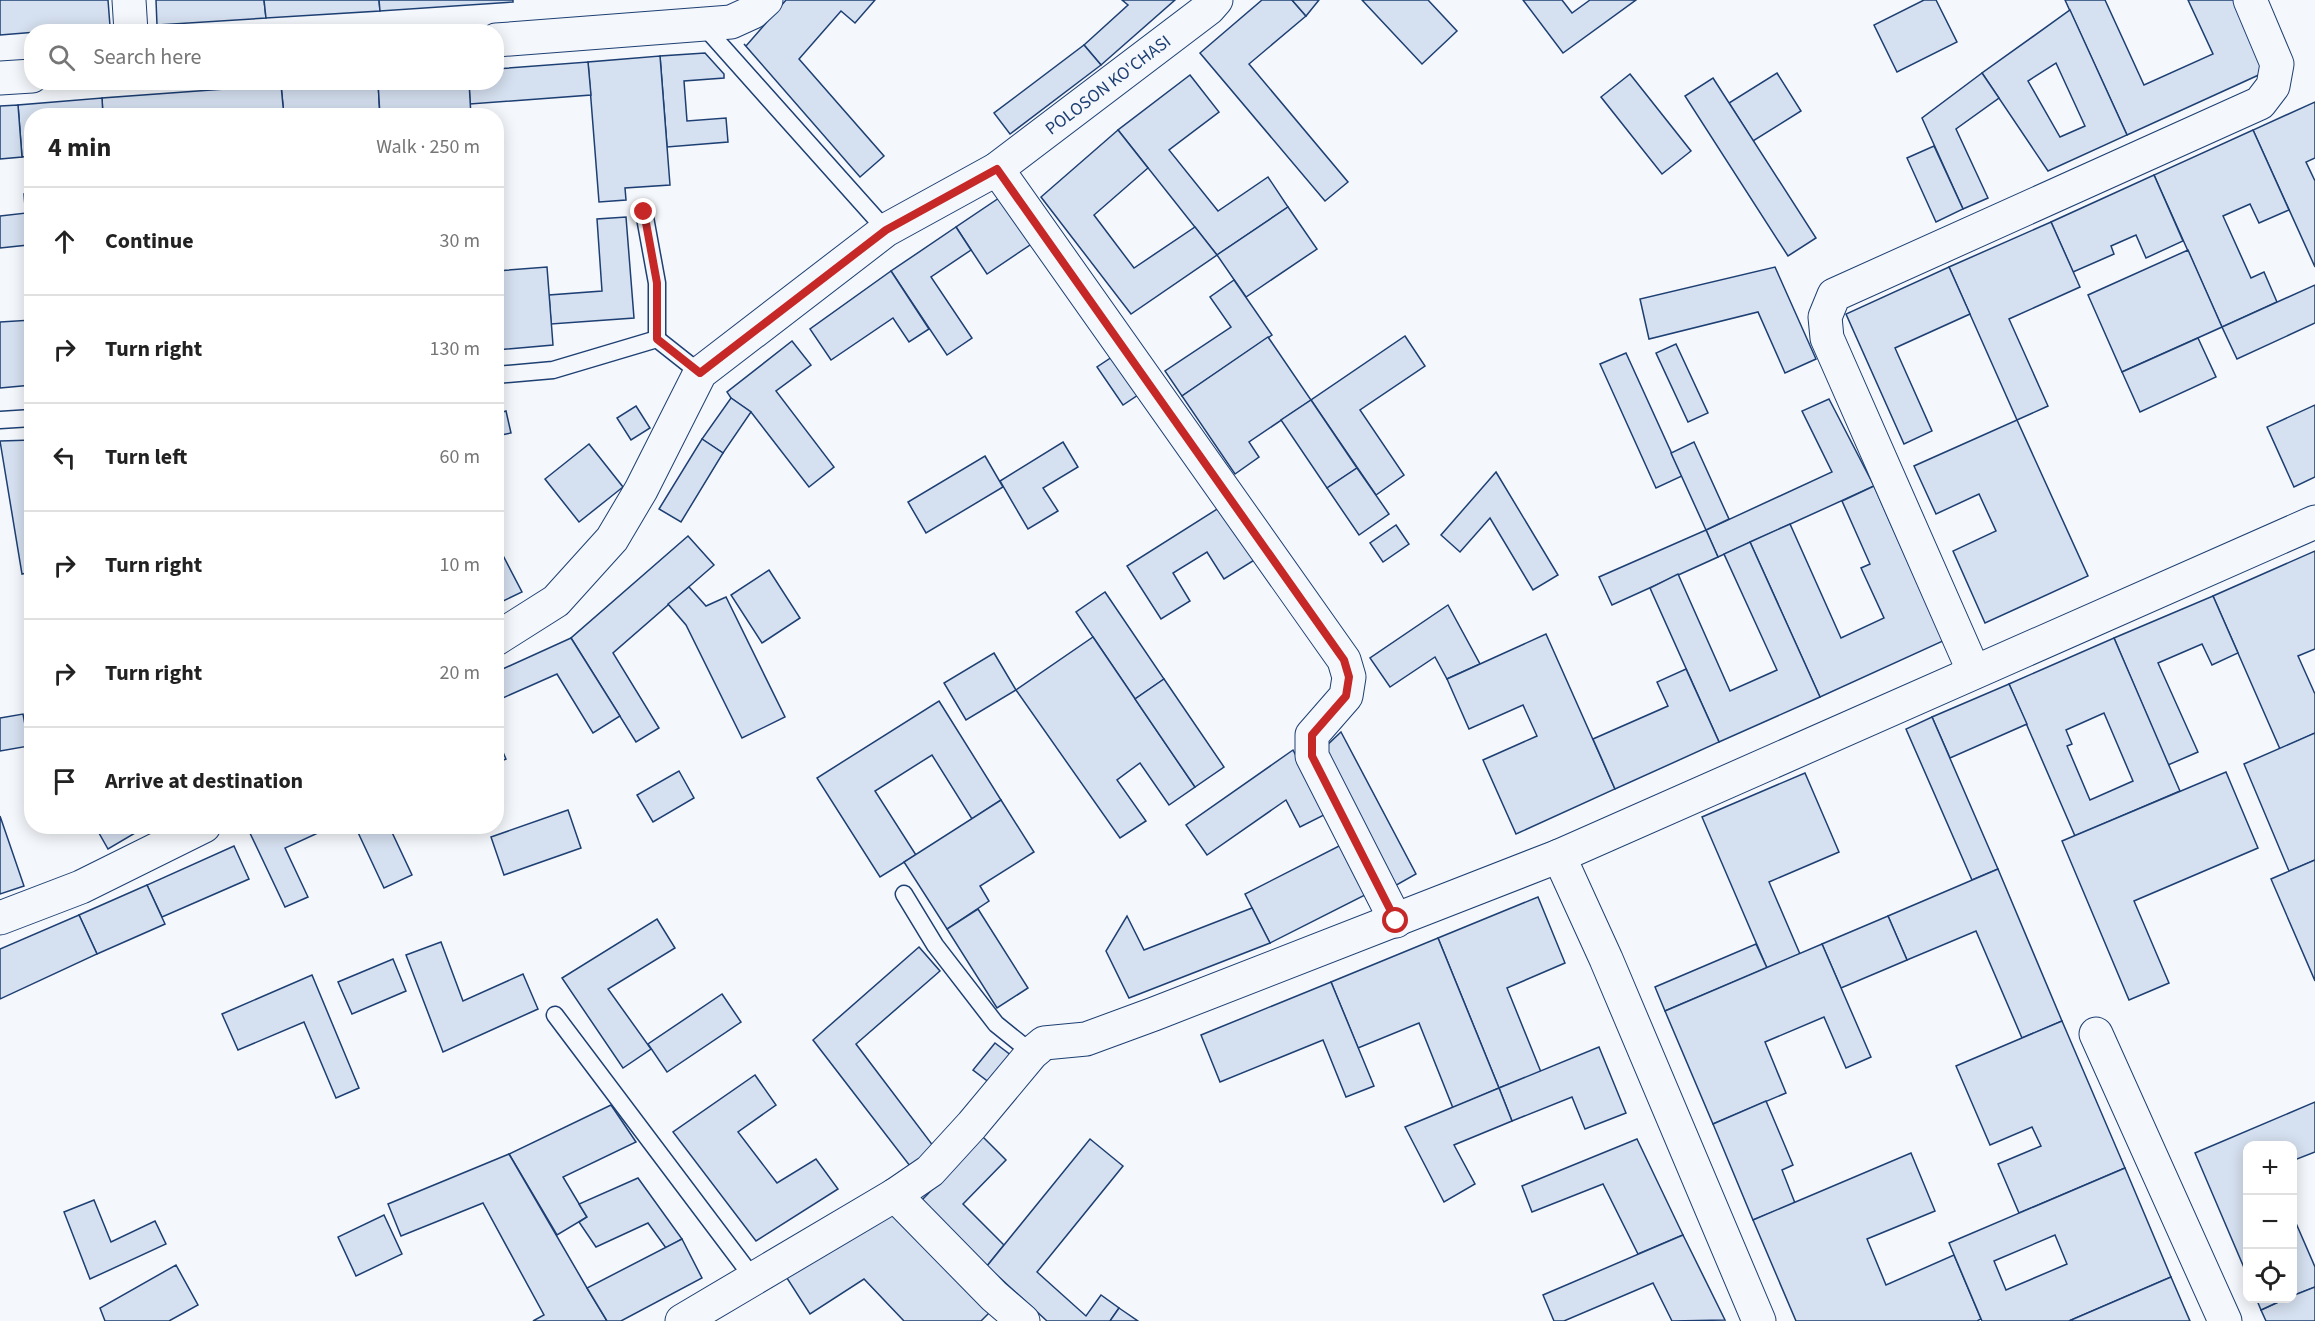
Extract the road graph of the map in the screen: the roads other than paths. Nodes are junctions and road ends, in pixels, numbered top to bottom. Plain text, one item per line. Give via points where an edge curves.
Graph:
1 (129, 0) edge
2 (766, 0) edge
3 (1216, 0) edge
4 (2250, 0) edge
5 (130, 24) edge
6 (701, 24) junction
7 (504, 39) edge
8 (24, 76) edge
9 (0, 78) edge
10 (997, 169) junction
11 (644, 212) dead end
12 (886, 230) junction
13 (657, 339) junction
14 (700, 373) junction
15 (504, 374) edge
16 (24, 418) edge
17 (0, 420) edge
18 (2315, 522) edge
19 (504, 634) edge
20 (1974, 672) junction
21 (188, 834) edge
22 (1559, 856) junction
23 (904, 894) dead end
24 (0, 918) edge
25 (1396, 921) junction
26 (555, 1015) dead end
27 (2096, 1035) dead end
28 (1032, 1053) junction
29 (895, 1195) junction
30 (754, 1279) junction
31 (682, 1321) edge
32 (1023, 1321) edge
33 (1759, 1321) edge
34 (2225, 1321) edge

1 - 5 street
2 - 6 street via 753,12 731,22
3 - 10 street, POLOSON KO'CHASI
4 - 20 street via 2277,64 2272,86 2260,103 1834,295 1825,317 1827,338
6 - 7 street
6 - 12 lane
8 - 9 street
10 - 12 street, POLOSON KO'CHASI
10 - 25 street via 1344,660 1349,677 1346,696 1312,735 1312,756
11 - 13 lane via 657,283
12 - 14 street, POLOSON KO'CHASI
13 - 14 lane
13 - 15 lane via 553,370
14 - 19 street via 612,539 556,601
16 - 17 lane
18 - 20 street
20 - 22 street
21 - 24 street via 81,887
22 - 25 street
22 - 33 street
23 - 28 lane via 935,945 996,1023
25 - 28 street via 1086,1039 1044,1043
26 - 30 lane
27 - 34 street
28 - 29 street via 930,1171
29 - 30 street
29 - 32 street
30 - 31 street

